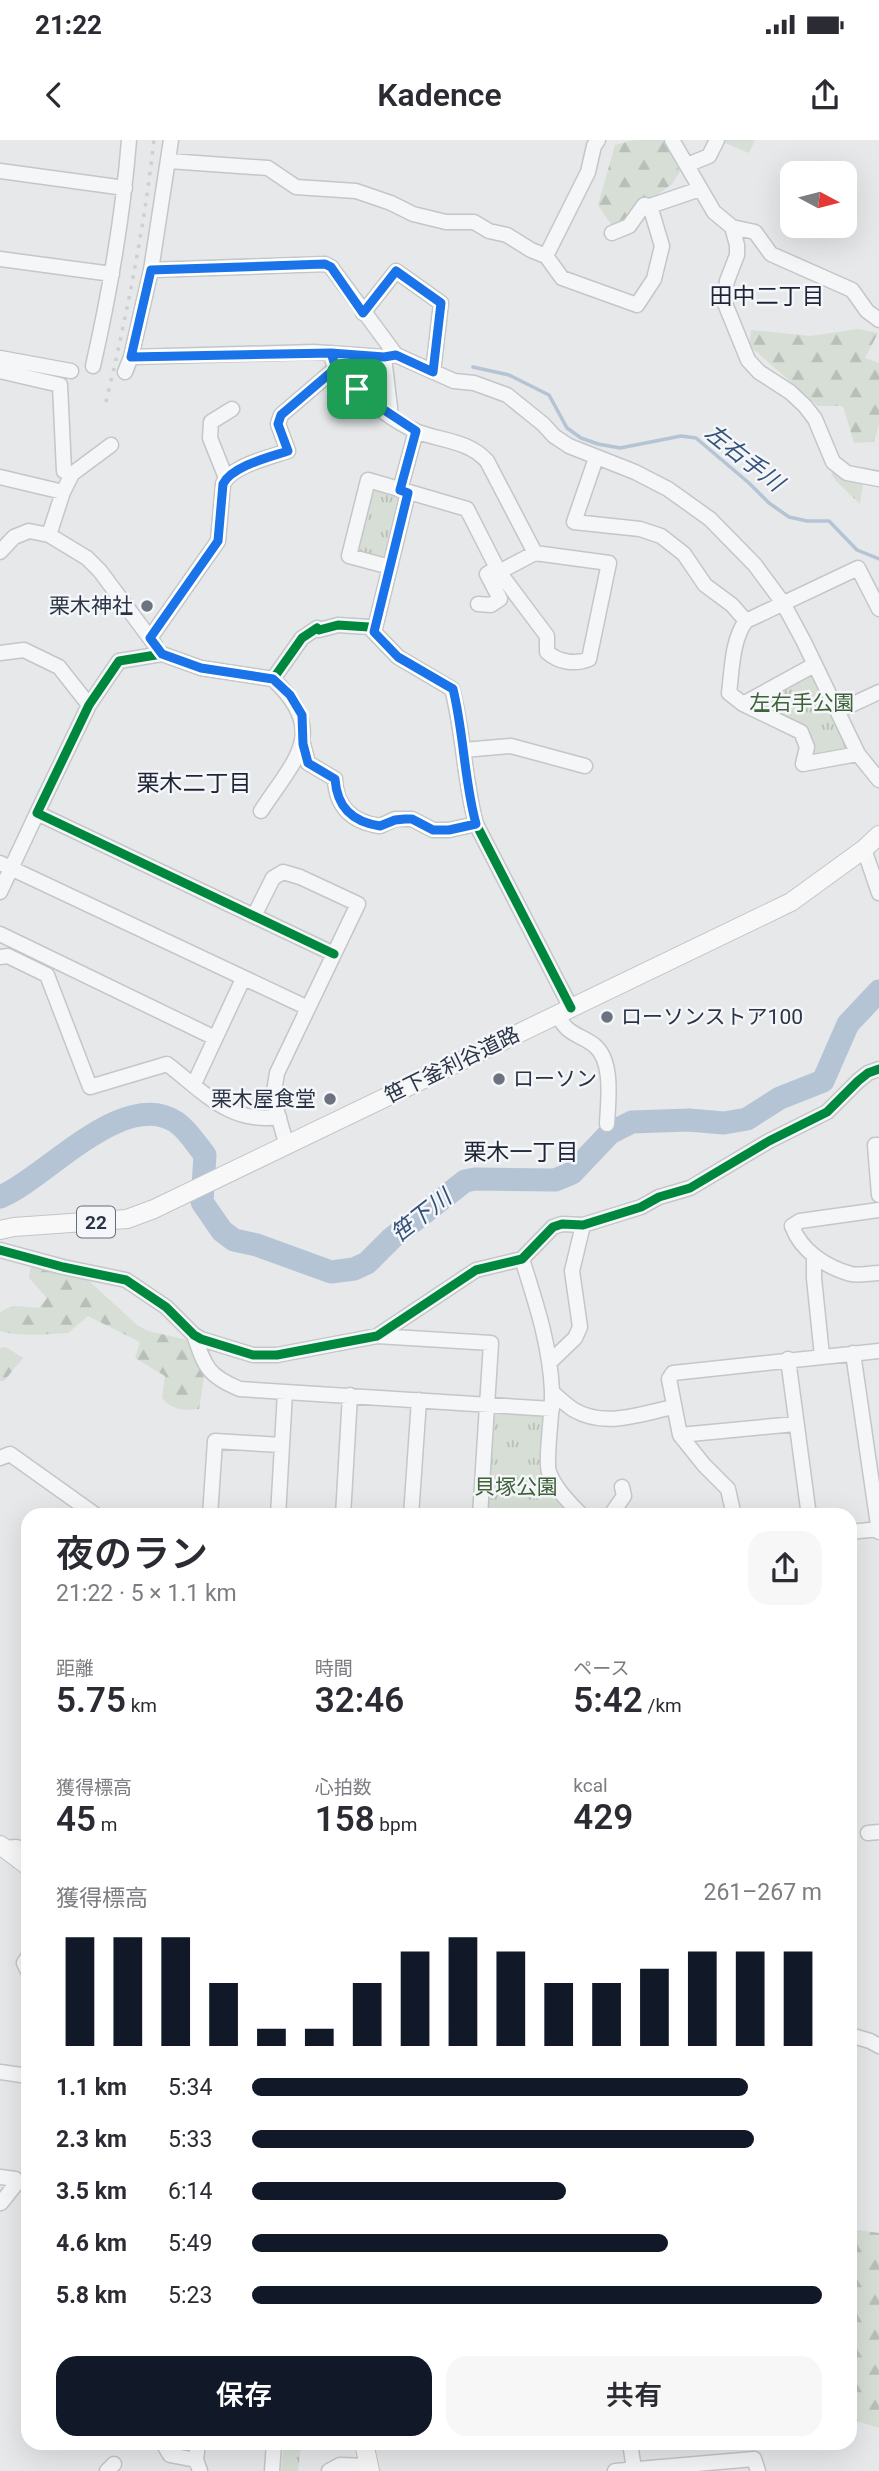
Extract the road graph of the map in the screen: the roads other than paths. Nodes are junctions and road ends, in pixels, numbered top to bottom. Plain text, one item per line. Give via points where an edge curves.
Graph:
1 (129, 140) edge
2 (171, 140) edge
3 (598, 140) edge
4 (672, 140) edge
5 (717, 140) edge
6 (169, 161) junction
7 (687, 165) junction
8 (0, 171) edge
9 (125, 188) junction
10 (700, 189) junction
11 (650, 205) junction
12 (732, 227) junction
13 (612, 233) dead end
14 (547, 256) junction
15 (0, 259) edge
16 (151, 270) junction
17 (112, 274) junction
18 (363, 313) junction
19 (879, 320) edge
20 (331, 353) junction
21 (390, 356) junction
22 (131, 357) junction
23 (0, 358) edge
24 (93, 366) dead end
25 (336, 368) junction
26 (0, 371) edge
27 (71, 371) dead end
28 (125, 372) dead end
29 (433, 372) junction
30 (232, 409) dead end
31 (391, 416) junction
32 (73, 421) dead end
33 (416, 431) junction
34 (65, 441) junction
35 (111, 446) dead end
36 (596, 458) junction
37 (72, 474) junction
38 (0, 477) edge
39 (226, 478) junction
40 (879, 479) edge
41 (404, 491) junction
42 (63, 492) junction
43 (49, 535) junction
44 (0, 552) edge
45 (535, 553) junction
46 (390, 567) junction
47 (498, 570) junction
48 (783, 603) junction
49 (478, 604) dead end
50 (879, 609) edge
51 (746, 621) junction
52 (374, 632) junction
53 (150, 638) junction
54 (0, 653) edge
55 (162, 654) junction
56 (814, 665) junction
57 (273, 679) junction
58 (879, 692) edge
59 (743, 704) junction
60 (89, 705) junction
61 (838, 711) junction
62 (303, 744) junction
63 (463, 750) junction
64 (858, 754) junction
65 (585, 766) dead end
66 (879, 780) edge
67 (261, 811) dead end
68 (37, 814) junction
69 (476, 824) junction
70 (879, 835) edge
71 (864, 849) junction
72 (6, 866) edge
73 (0, 892) edge
74 (879, 893) edge
75 (254, 916) junction
76 (0, 934) edge
77 (334, 954) junction
78 (0, 957) edge
79 (243, 979) junction
80 (308, 1008) junction
81 (565, 1011) junction
82 (215, 1038) junction
83 (879, 1069) edge
84 (194, 1084) junction
85 (279, 1117) junction
86 (607, 1124) dead end
87 (879, 1145) edge
88 (287, 1146) junction
89 (879, 1195) edge
90 (879, 1210) edge
91 (583, 1225) junction
92 (0, 1230) edge
93 (0, 1250) edge
94 (814, 1257) junction
95 (522, 1259) junction
96 (879, 1273) edge
97 (194, 1335) junction
98 (377, 1336) junction
99 (879, 1351) edge
100 (853, 1353) junction
101 (822, 1356) junction
102 (788, 1359) junction
103 (550, 1362) junction
104 (285, 1392) junction
105 (552, 1392) junction
106 (350, 1395) junction
107 (419, 1400) junction
108 (486, 1404) junction
109 (673, 1407) junction
110 (552, 1409) junction
111 (796, 1424) junction
112 (680, 1434) junction
113 (281, 1445) junction
114 (0, 1458) edge
115 (622, 1487) dead end
116 (86, 1508) edge
117 (211, 1508) edge
118 (278, 1508) edge
119 (343, 1508) edge
120 (412, 1508) edge
121 (480, 1508) edge
122 (575, 1508) edge
123 (616, 1508) edge
124 (732, 1508) edge
125 (808, 1508) edge
126 (879, 1530) edge
127 (857, 1532) edge
128 (1, 1847) edge
129 (21, 1848) edge
130 (21, 1861) edge
131 (857, 2037) edge
132 (879, 2046) edge
133 (0, 2072) edge
134 (21, 2075) edge
135 (0, 2177) edge
136 (1, 2203) edge
137 (167, 2450) edge
138 (274, 2450) edge
139 (366, 2450) edge
140 (631, 2450) edge
141 (756, 2465) edge
142 (198, 2466) edge
143 (370, 2469) edge
144 (634, 2469) junction
145 (272, 2471) edge
146 (330, 2471) edge
147 (615, 2471) edge

1 - 9 street
2 - 6 street
3 - 14 street via 588,172
4 - 7 street
5 - 7 street via 709,156
6 - 14 street via 268,168 296,187 356,191 413,214 446,222 474,222
6 - 16 street
7 - 10 street
8 - 9 street
9 - 17 street
10 - 11 street
10 - 12 street via 714,212
11 - 13 street via 644,205 629,226
11 - 14 street via 663,246 654,279 637,305 562,278
12 - 19 street via 755,232 771,254 852,290
12 - 40 street via 737,254 724,300 748,360 805,406 833,462 847,473
15 - 17 street
16 - 18 street via 325,264
16 - 22 street
17 - 24 street
18 - 21 street
18 - 29 street via 396,271 441,303
20 - 21 street
20 - 22 street
20 - 25 street
21 - 29 street
21 - 31 street
22 - 28 street
23 - 27 street
25 - 31 street
25 - 39 street via 281,415 278,424 288,451
26 - 34 street via 60,385
29 - 36 street via 507,395 554,436
30 - 39 street via 211,422 210,438
31 - 33 street
32 - 34 street
33 - 41 street
33 - 45 street via 477,450
34 - 37 street via 64,471
35 - 37 street
36 - 48 street via 668,489 710,519 755,565
36 - 51 street via 574,522 640,529 661,536 684,554 705,585
37 - 42 street
38 - 42 street
39 - 53 street via 218,541
41 - 46 street
41 - 46 street via 368,480 349,556
41 - 47 street via 467,509
42 - 43 street
43 - 44 street via 29,531 14,537
43 - 53 street via 87,558
45 - 47 street
45 - 47 street via 608,563 589,659 581,663 555,659 547,652 547,636
46 - 52 street
47 - 49 street via 487,574 500,599 491,605
48 - 50 street via 858,568
48 - 51 street
48 - 56 street
51 - 59 street via 740,629 729,693
52 - 57 street via 369,626 356,625 317,628 302,638
52 - 63 street via 398,657 453,689
53 - 55 street
54 - 60 street via 19,645 59,667
55 - 57 street via 201,668
55 - 60 street via 118,661
56 - 59 street
56 - 61 street
57 - 62 street via 302,715
58 - 61 street
59 - 64 street via 801,732 807,747 803,764
60 - 68 street
61 - 64 street
62 - 67 street
62 - 69 street via 308,763 335,779 340,806 357,818 380,826 412,819 439,831
63 - 65 street via 511,746
63 - 69 street
64 - 66 street
68 - 72 street
68 - 75 street
69 - 81 street
70 - 71 main road, 笹下釜利谷道路
71 - 74 street
71 - 81 main road, 笹下釜利谷道路 via 790,902
72 - 73 street
72 - 79 street
75 - 77 street
75 - 77 street via 273,878 283,872 358,904
76 - 82 street
77 - 80 street
78 - 84 street via 8,956 47,975 90,1087 167,1064
79 - 80 street
79 - 82 street
80 - 85 street via 277,1073 273,1098
81 - 86 street via 562,1025 596,1047 607,1069
81 - 88 main road, 笹下釜利谷道路
82 - 84 street
83 - 91 street via 858,1081 827,1112 690,1188
84 - 85 street via 231,1113 260,1119
85 - 88 street
87 - 89 street via 875,1145
88 - 92 main road, 笹下釜利谷道路 / 22 via 127,1219
90 - 94 street via 795,1222 794,1233
91 - 95 street via 553,1227
91 - 103 street via 572,1271 580,1327
93 - 97 street via 126,1280 166,1307
94 - 96 street via 853,1274
94 - 101 street
95 - 98 street via 476,1270
95 - 103 street
97 - 98 street via 253,1355 302,1352
97 - 104 street via 204,1366 221,1382 240,1389
98 - 108 street via 491,1343
99 - 100 street
100 - 101 street
100 - 126 street
101 - 102 street
102 - 109 street via 673,1373 669,1379
102 - 111 street
103 - 105 street
104 - 106 street
104 - 113 street
105 - 109 street via 573,1410 591,1417 616,1419
105 - 110 street
106 - 107 street
106 - 119 street
107 - 108 street
107 - 120 street
108 - 110 street
108 - 121 street
109 - 112 street
110 - 122 street via 548,1470
111 - 112 street
111 - 125 street
112 - 124 street via 728,1489
113 - 117 street via 215,1440
113 - 118 street
114 - 116 street via 9,1454
115 - 123 street via 624,1496
126 - 127 street
128 - 129 street
128 - 130 main road
131 - 132 street
133 - 134 street
135 - 136 street via 15,2179 16,2184
137 - 142 street
138 - 145 street
139 - 143 main road
140 - 144 street
141 - 144 street
143 - 146 street via 340,2465
144 - 147 street

